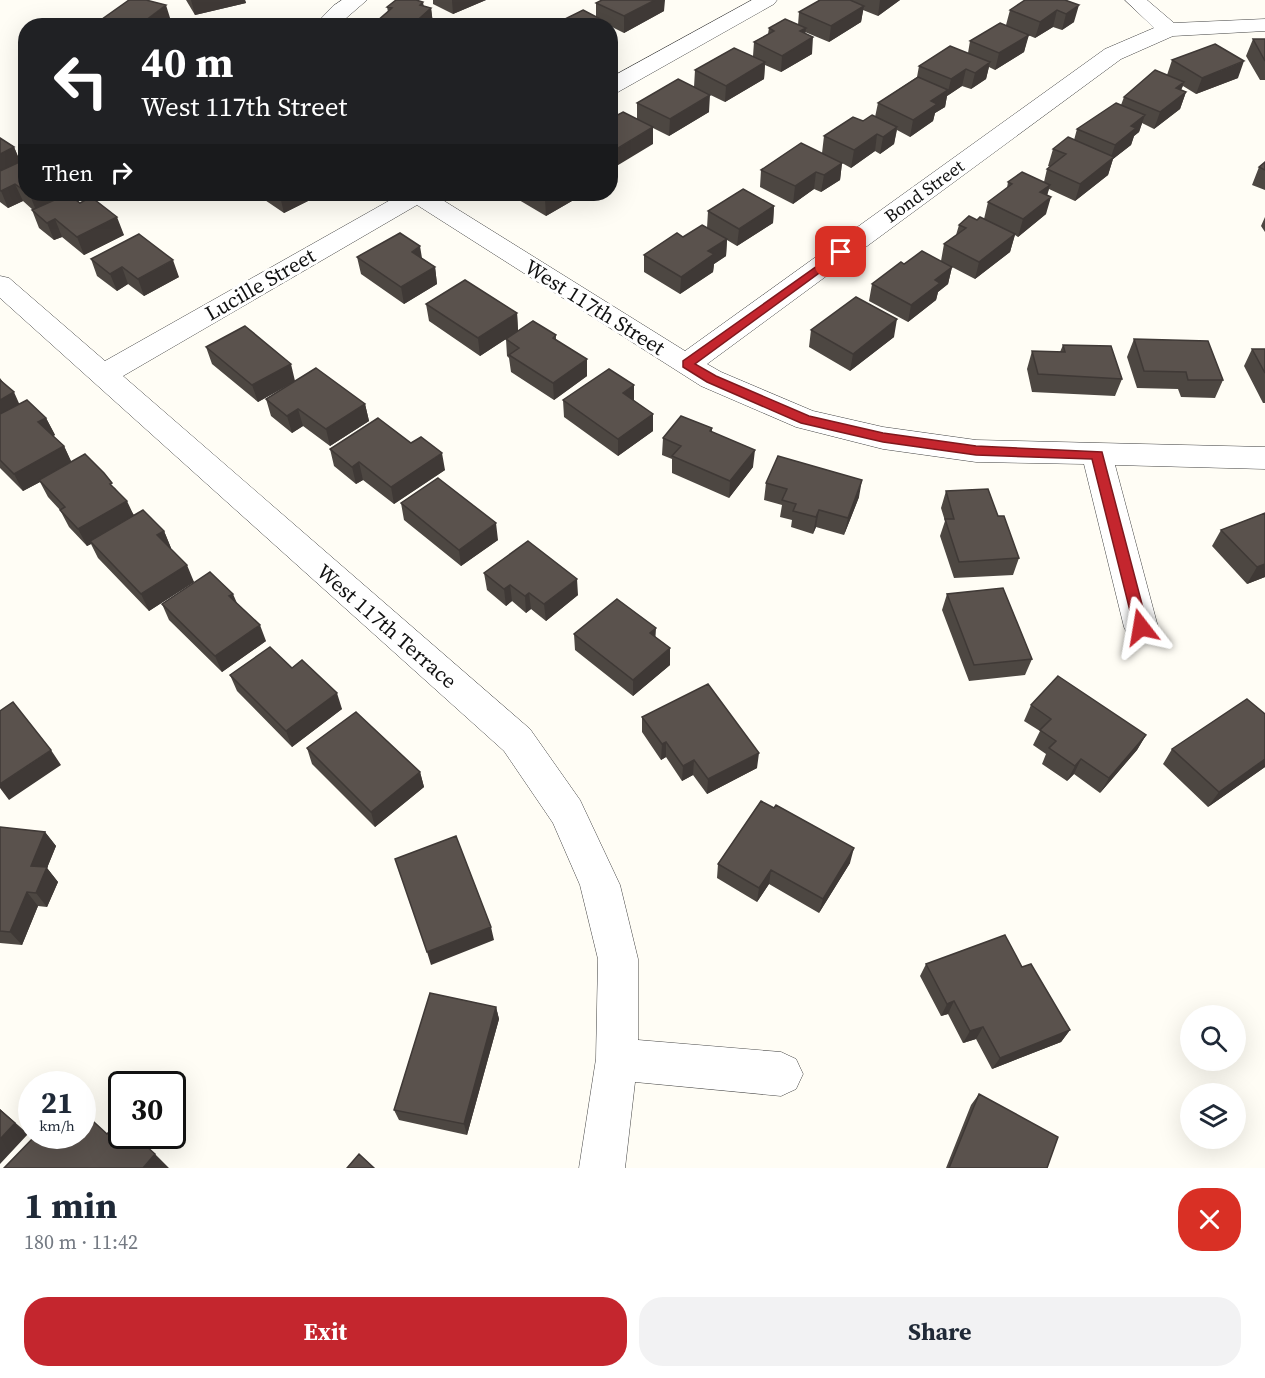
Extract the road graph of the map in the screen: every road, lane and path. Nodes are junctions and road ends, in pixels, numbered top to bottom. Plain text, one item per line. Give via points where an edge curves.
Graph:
1 (357, 0) edge
2 (767, 0) edge
3 (1136, 0) edge
4 (332, 18) edge
5 (1265, 25) edge
6 (1170, 30) junction
7 (618, 83) edge
8 (406, 201) edge
9 (429, 201) edge
10 (0, 284) edge
11 (687, 364) junction
12 (103, 375) junction
13 (1097, 455) junction
14 (1265, 458) edge
15 (1141, 627) dead end
16 (617, 1059) junction
17 (781, 1074) dead end
18 (602, 1168) edge

1 - 4 street
2 - 7 street
3 - 6 street
5 - 6 street, Bond Street
6 - 11 street, Bond Street via 1113,54 1091,69
8 - 12 street, Lucille Street
9 - 11 street, West 117th Street
10 - 12 street, West 117th Terrace
11 - 13 street, West 117th Street via 711,379 806,420 883,438 976,451
12 - 16 street, West 117th Terrace via 517,740 567,812 600,885 618,958
13 - 14 street, West 117th Street
13 - 15 street
16 - 17 street
16 - 18 street, West 117th Terrace

